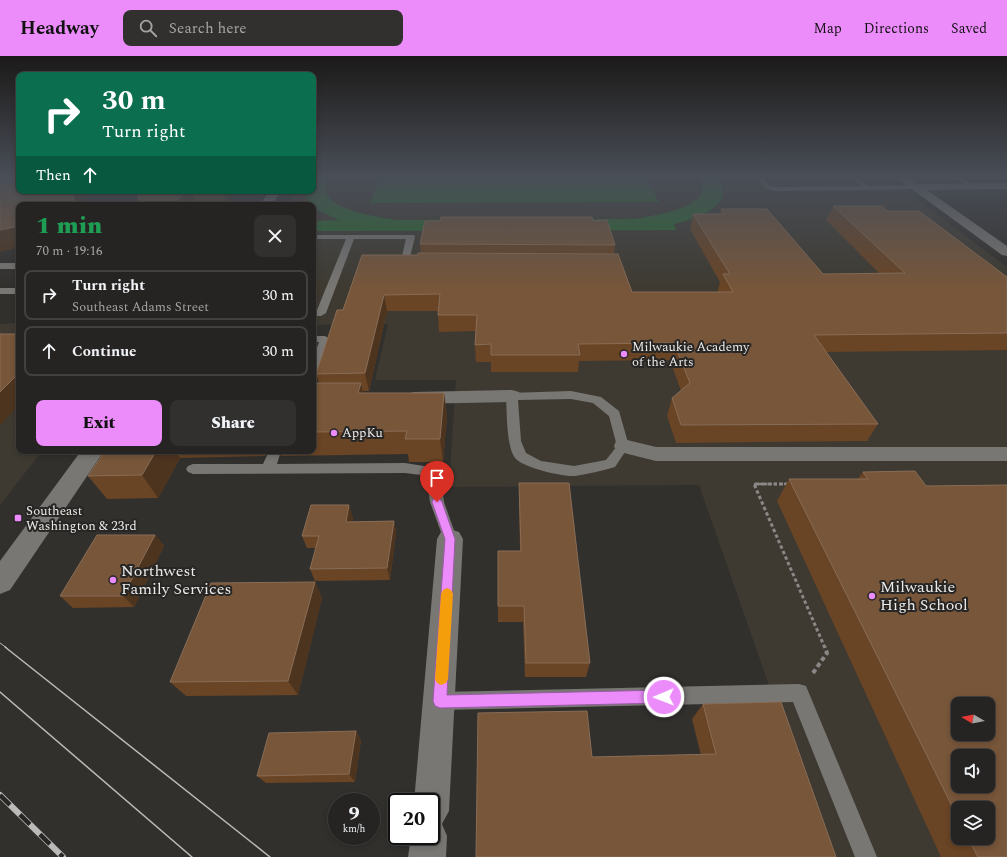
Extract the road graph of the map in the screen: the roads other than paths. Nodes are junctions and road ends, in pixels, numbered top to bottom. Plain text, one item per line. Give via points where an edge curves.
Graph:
1 (952, 213) edge
2 (316, 237) edge
3 (351, 237) junction
4 (1007, 252) edge
5 (419, 264) edge
6 (0, 266) edge
7 (16, 266) edge
8 (0, 291) edge
9 (16, 291) edge
10 (316, 314) edge
11 (316, 339) edge
12 (316, 367) edge
13 (512, 396) junction
14 (398, 398) edge
15 (623, 446) junction
16 (91, 454) edge
17 (274, 454) edge
18 (1007, 454) edge
19 (193, 469) dead end
20 (268, 469) junction
21 (450, 539) joint
22 (0, 582) edge
23 (440, 701) junction
24 (432, 793) edge
25 (428, 845) edge
26 (427, 857) edge
27 (866, 857) edge

1 - 4 street
2 - 3 lane
3 - 5 lane via 411,237 404,264
3 - 10 lane via 321,313
6 - 7 lane
8 - 9 lane
11 - 12 lane via 325,339
13 - 14 street
13 - 15 lane via 571,395 597,400 615,414
13 - 15 lane via 517,446 521,456 538,464 574,470 610,464
15 - 18 street via 656,454
16 - 22 street
17 - 20 lane
19 - 20 lane
20 - 21 lane via 425,470 434,479 434,491
21 - 23 street
23 - 24 street
23 - 27 lane via 799,693
25 - 26 street

